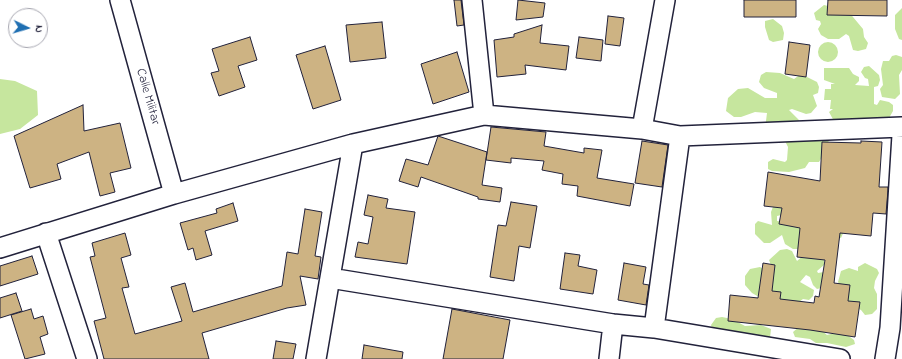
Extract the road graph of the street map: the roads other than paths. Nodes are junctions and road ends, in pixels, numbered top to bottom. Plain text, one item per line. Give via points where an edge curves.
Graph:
1 (120, 0) edge
2 (472, 0) edge
3 (665, 0) edge
4 (484, 115) junction
5 (902, 127) edge
6 (642, 129) junction
7 (902, 135) edge
8 (680, 136) junction
9 (353, 144) junction
10 (174, 194) junction
11 (46, 233) junction
12 (0, 248) edge
13 (330, 278) junction
14 (614, 324) junction
15 (654, 328) junction
16 (896, 329) edge
17 (87, 359) edge
18 (316, 359) edge
19 (609, 359) edge
20 (840, 359) edge
21 (886, 359) edge

1 - 10 street, Calle Militar
2 - 4 street
3 - 6 street
4 - 6 street
4 - 9 street
5 - 8 street
6 - 8 street
7 - 16 street
8 - 15 street
9 - 10 street
9 - 13 street
10 - 11 street
11 - 12 street
11 - 17 street
13 - 14 street
13 - 18 street
14 - 15 street
14 - 19 street
15 - 20 street
16 - 21 street

